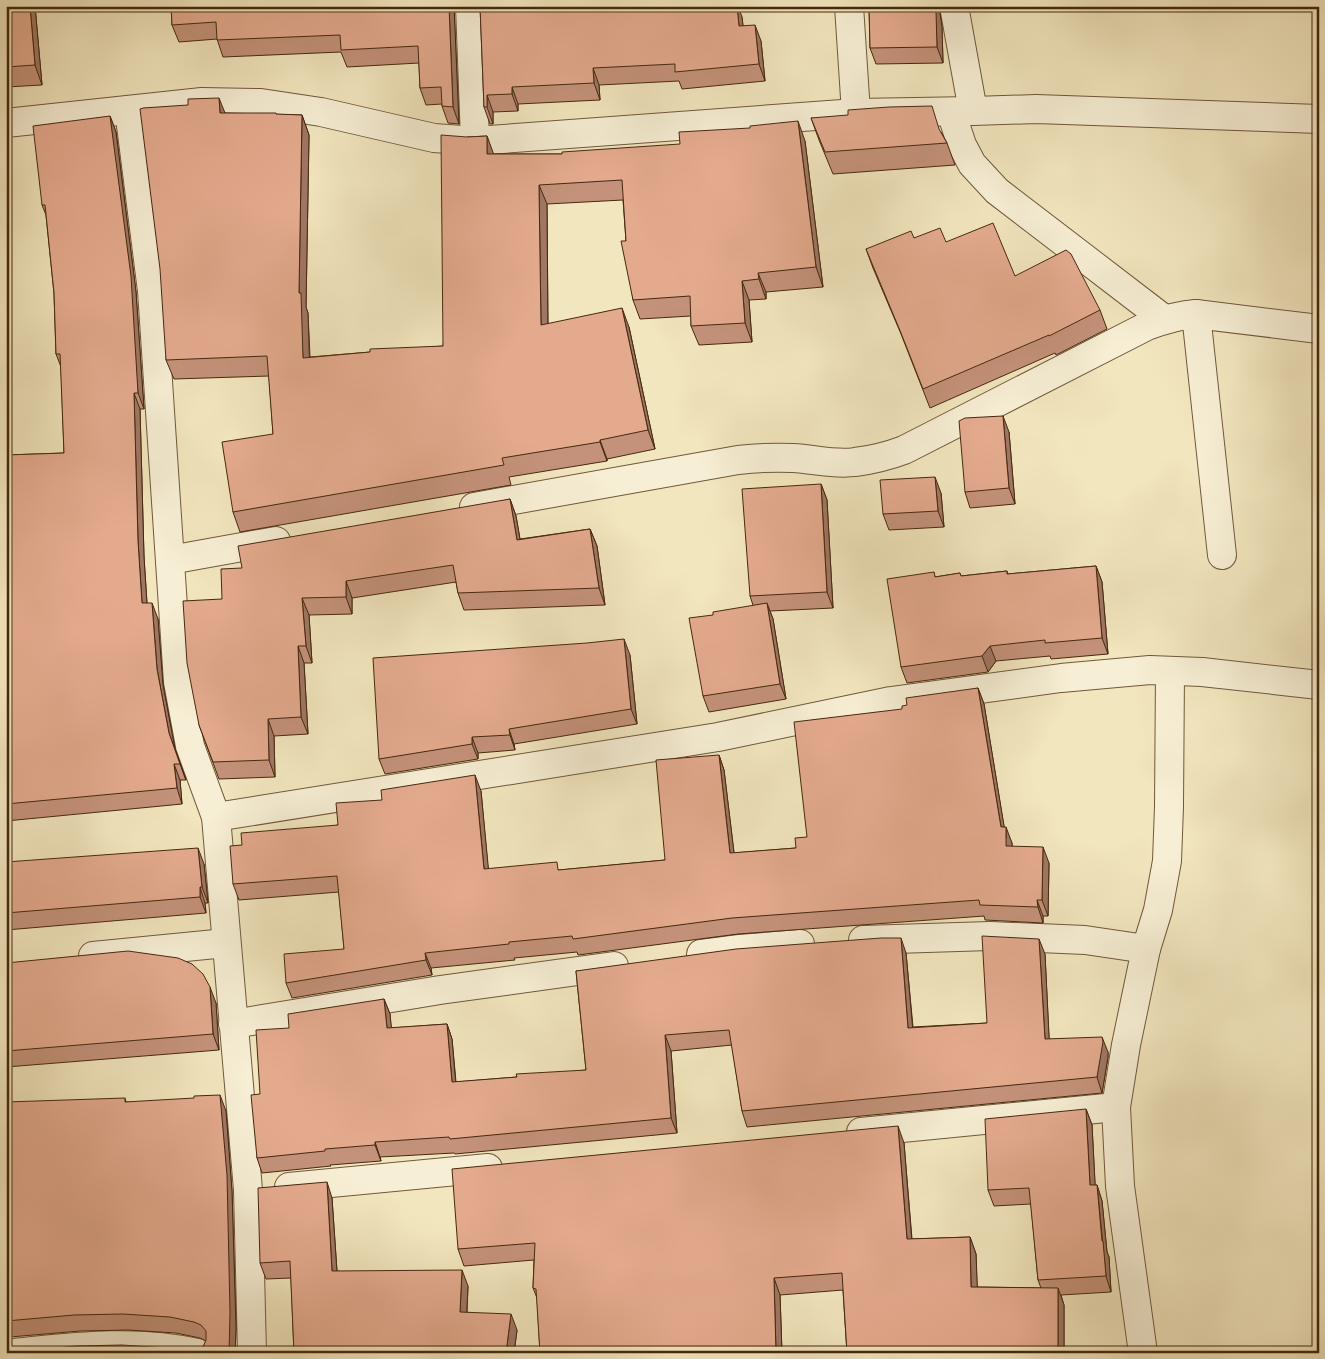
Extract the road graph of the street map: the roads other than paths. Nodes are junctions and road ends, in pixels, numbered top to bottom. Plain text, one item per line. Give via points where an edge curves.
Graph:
1 (470, 6) edge
2 (849, 6) edge
3 (954, 6) edge
4 (129, 110) junction
5 (962, 112) junction
6 (856, 113) junction
7 (1319, 119) edge
8 (6, 123) edge
9 (475, 141) junction
10 (1196, 314) junction
11 (1164, 320) junction
12 (1319, 329) edge
13 (454, 510) edge
14 (297, 538) edge
15 (1222, 555) dead end
16 (170, 560) junction
17 (1170, 671) junction
18 (1319, 685) edge
19 (216, 817) junction
20 (226, 943) junction
21 (1146, 949) junction
22 (73, 958) edge
23 (672, 958) edge
24 (634, 963) edge
25 (233, 1024) junction
26 (1116, 1108) junction
27 (840, 1134) edge
28 (514, 1165) edge
29 (248, 1190) junction
30 (12, 1353) edge
31 (197, 1353) edge
32 (252, 1353) edge
33 (1143, 1353) edge

1 - 9 street
2 - 6 street
3 - 5 street
4 - 8 street
4 - 9 street via 202,102 261,102 434,138
4 - 16 street via 152,291
5 - 6 street
5 - 7 street via 1036,109
5 - 11 street via 962,145 972,164 996,191
6 - 9 street
10 - 11 street
10 - 12 street
10 - 15 street
11 - 13 street via 904,450 879,458 836,463 770,457 738,460
14 - 16 street
16 - 19 street via 178,682 190,746
17 - 18 street
17 - 19 street via 1061,678 891,701 718,737
17 - 21 street via 1167,861 1158,910
19 - 20 street
20 - 22 street
20 - 25 street
21 - 23 street via 1084,940 990,936 886,938 740,949
21 - 26 street
24 - 25 street
25 - 29 street
26 - 27 street
26 - 33 street via 1120,1186
28 - 29 street
29 - 32 street
30 - 31 street via 83,1346 141,1345

